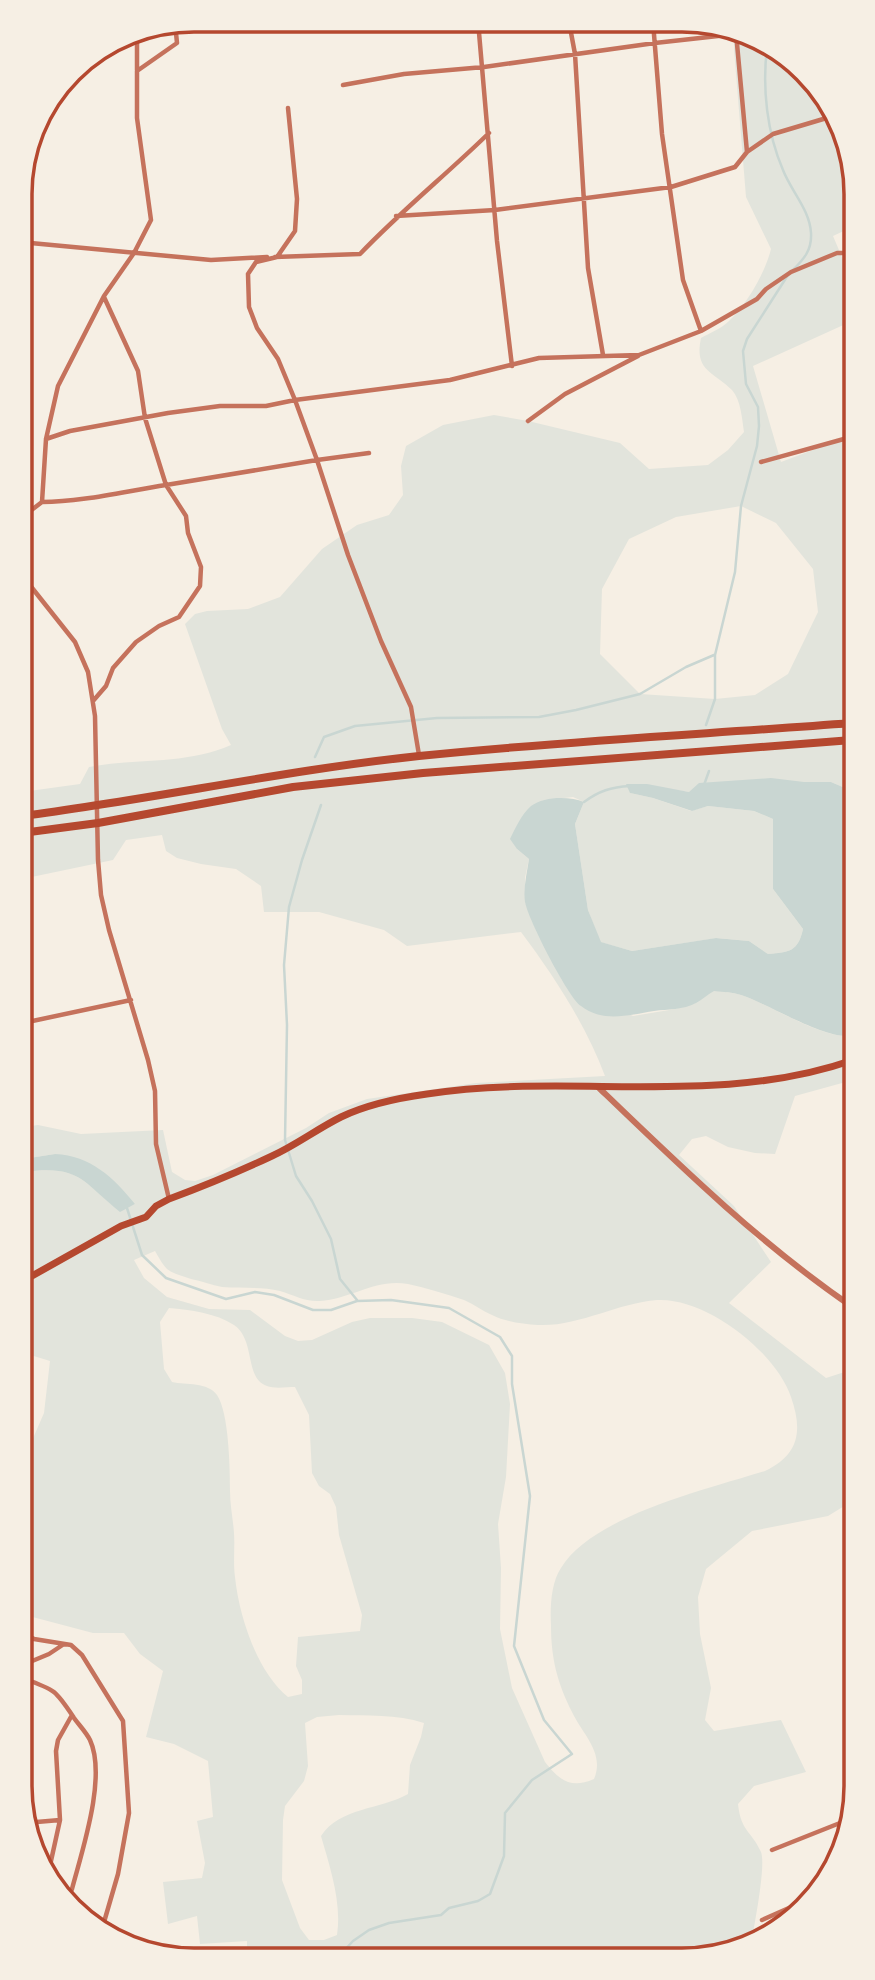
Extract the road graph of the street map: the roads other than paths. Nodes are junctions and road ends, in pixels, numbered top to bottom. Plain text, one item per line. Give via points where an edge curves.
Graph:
1 (479, 32) edge
2 (571, 32) edge
3 (654, 32) edge
4 (176, 33) edge
5 (718, 36) edge
6 (138, 42) edge
7 (737, 42) edge
8 (655, 43) junction
9 (575, 54) junction
10 (484, 67) junction
11 (138, 71) junction
12 (343, 85) dead end
13 (288, 108) dead end
14 (825, 119) edge
15 (489, 133) junction
16 (747, 152) junction
17 (671, 187) junction
18 (584, 197) junction
19 (495, 210) junction
20 (396, 216) junction
21 (32, 243) edge
22 (134, 253) junction
23 (844, 253) edge
24 (276, 257) junction
25 (104, 296) junction
26 (701, 331) junction
27 (603, 355) junction
28 (639, 355) junction
29 (512, 366) junction
30 (295, 400) junction
31 (145, 418) junction
32 (528, 421) dead end
33 (46, 439) junction
34 (844, 439) edge
35 (369, 453) dead end
36 (317, 460) junction
37 (761, 462) dead end
38 (166, 485) junction
39 (42, 502) junction
40 (32, 510) edge
41 (32, 588) edge
42 (93, 701) junction
43 (844, 724) edge
44 (844, 741) edge
45 (419, 756) junction
46 (97, 807) junction
47 (32, 816) edge
48 (97, 822) junction
49 (32, 832) edge
50 (131, 1000) junction
51 (32, 1021) edge
52 (843, 1063) edge
53 (598, 1087) junction
54 (169, 1199) junction
55 (32, 1276) edge
56 (843, 1300) edge
57 (32, 1638) edge
58 (64, 1644) junction
59 (32, 1661) edge
60 (32, 1681) edge
61 (72, 1715) junction
62 (60, 1821) junction
63 (36, 1823) edge
64 (839, 1823) edge
65 (772, 1850) dead end
66 (51, 1862) edge
67 (71, 1892) edge
68 (787, 1909) edge
69 (762, 1920) dead end
70 (104, 1921) edge

1 - 10 street
2 - 9 street
3 - 8 street
4 - 11 street via 177,43
5 - 8 street
6 - 11 street
7 - 16 street
8 - 9 street
8 - 17 street
9 - 10 street
9 - 18 street
10 - 12 street
10 - 15 street
11 - 22 street via 137,118 151,220
13 - 24 street via 297,199 295,231
14 - 16 street via 773,134
15 - 19 street
15 - 20 street
16 - 17 street via 735,167
17 - 18 street
17 - 26 street via 683,280
18 - 19 street
18 - 27 street via 589,268
19 - 20 street
19 - 29 street
20 - 24 street via 360,254
21 - 22 street
22 - 24 street via 211,260
22 - 25 street
23 - 26 street via 791,272 757,299
24 - 30 street via 256,262 248,274 249,307
25 - 31 street via 138,371
25 - 33 street via 58,386
26 - 28 street
27 - 28 street
27 - 29 street via 539,358
28 - 32 street via 565,394
29 - 30 street via 439,382
30 - 31 street
30 - 36 street
31 - 33 street
31 - 38 street
33 - 39 street
34 - 37 street
35 - 36 street
36 - 38 street
36 - 45 street via 348,555 411,707
38 - 39 street
38 - 42 street via 186,516 201,567 200,586 178,617 136,642
39 - 40 street
41 - 42 street via 75,642 88,672
42 - 46 street
43 - 45 highway
44 - 48 highway via 293,787
45 - 46 highway
46 - 47 highway
46 - 48 street
48 - 49 highway
48 - 50 street via 101,895
50 - 51 street
50 - 54 street via 155,1091 156,1144
52 - 53 main road via 755,1082
53 - 54 main road via 467,1089 393,1099 357,1110 272,1157
53 - 56 street via 694,1180
54 - 55 main road via 146,1217
57 - 58 street
58 - 59 street
58 - 70 street via 82,1655 123,1721 129,1813
60 - 61 street via 60,1696
61 - 62 street via 56,1751
61 - 67 street via 90,1739 95,1769 92,1807
62 - 63 street
62 - 66 street
64 - 65 street
68 - 69 street

